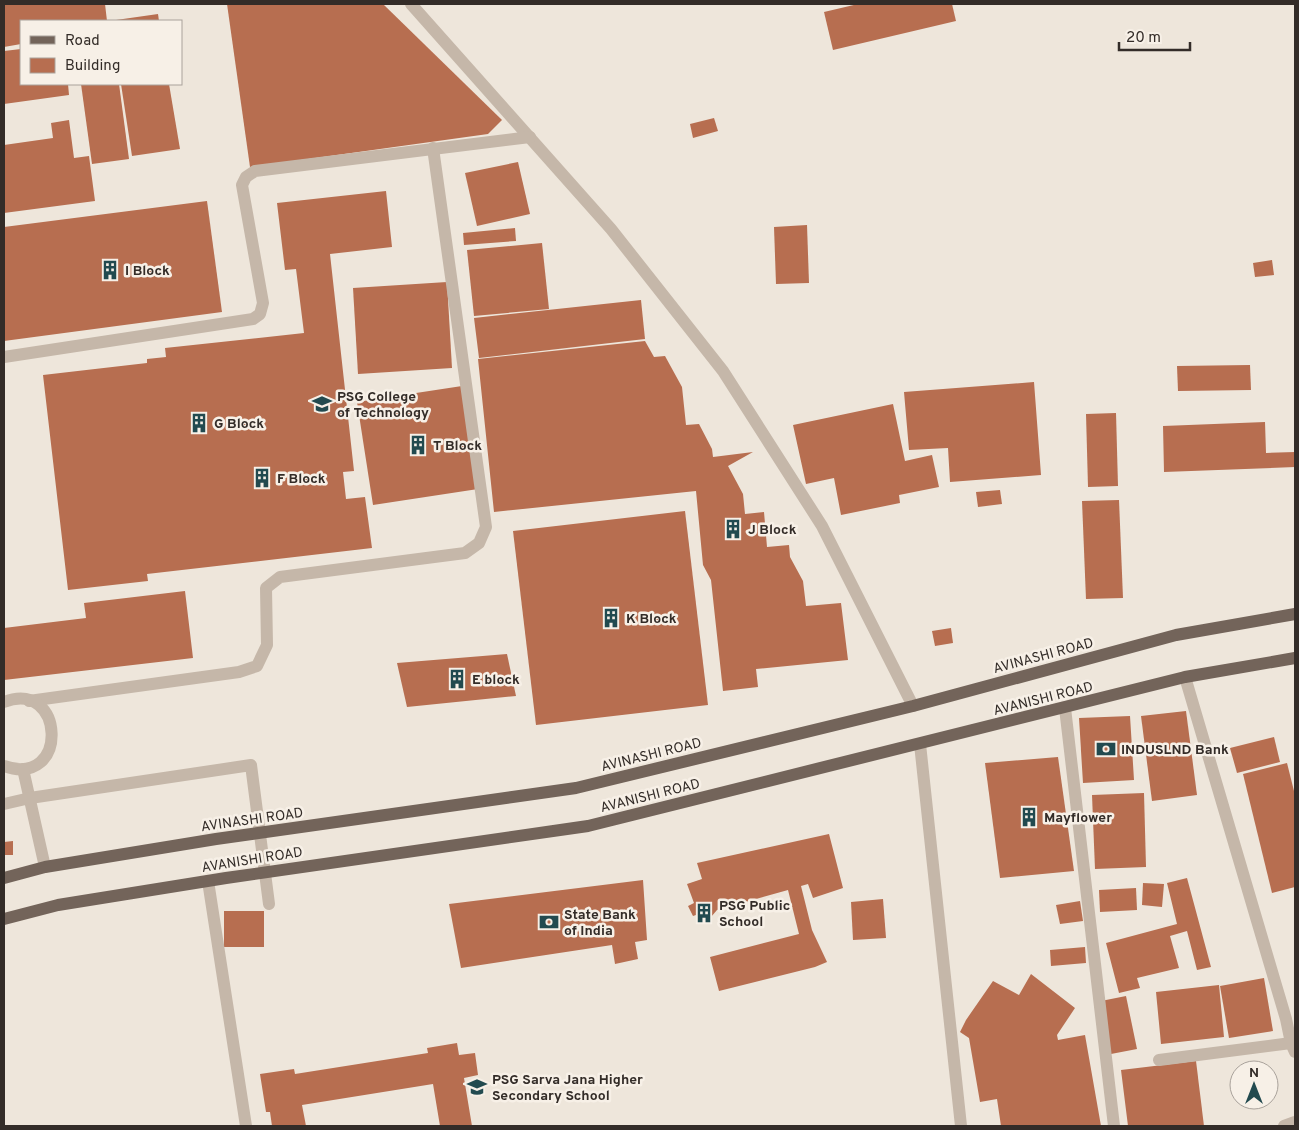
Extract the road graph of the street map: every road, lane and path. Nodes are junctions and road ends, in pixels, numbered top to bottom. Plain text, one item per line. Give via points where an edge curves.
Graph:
1 (412, 4) edge
2 (530, 138) junction
3 (433, 148) junction
4 (4, 357) edge
5 (1295, 614) edge
6 (1295, 658) edge
7 (1185, 678) junction
8 (29, 701) junction
9 (4, 702) edge
10 (913, 706) junction
11 (1065, 708) junction
12 (920, 744) junction
13 (4, 766) edge
14 (23, 770) junction
15 (30, 798) junction
16 (4, 804) edge
17 (45, 867) junction
18 (4, 878) edge
19 (208, 881) junction
20 (269, 904) dead end
21 (4, 920) edge
22 (1291, 1018) edge
23 (1293, 1047) edge
24 (1159, 1060) dead end
25 (1295, 1122) edge
26 (246, 1126) edge
27 (961, 1126) edge
28 (1114, 1126) edge
29 (1284, 1126) edge

1 - 2 street
2 - 3 street
2 - 10 street via 611,230 723,371 822,526
3 - 4 street via 255,171 246,177 242,185 263,303 260,314 253,320
3 - 8 street via 486,527 479,543 464,553 280,577 266,588 267,645 257,666 239,672
5 - 10 main road, AVINASHI ROAD via 1176,635
6 - 7 main road, AVANISHI ROAD
7 - 11 main road, AVANISHI ROAD
7 - 22 street
8 - 9 street
8 - 14 street via 40,706 47,715 53,738 44,759
10 - 17 main road, AVINASHI ROAD via 576,788 216,839
11 - 12 main road, AVANISHI ROAD
11 - 28 street
12 - 19 main road, AVANISHI ROAD via 588,826
12 - 27 street
13 - 14 street
14 - 15 street
15 - 16 street
15 - 17 street
15 - 20 street via 251,766
17 - 18 main road, AVINASHI ROAD
19 - 21 main road, AVANISHI ROAD via 58,905
19 - 26 street
22 - 23 street
23 - 24 street
25 - 29 street

